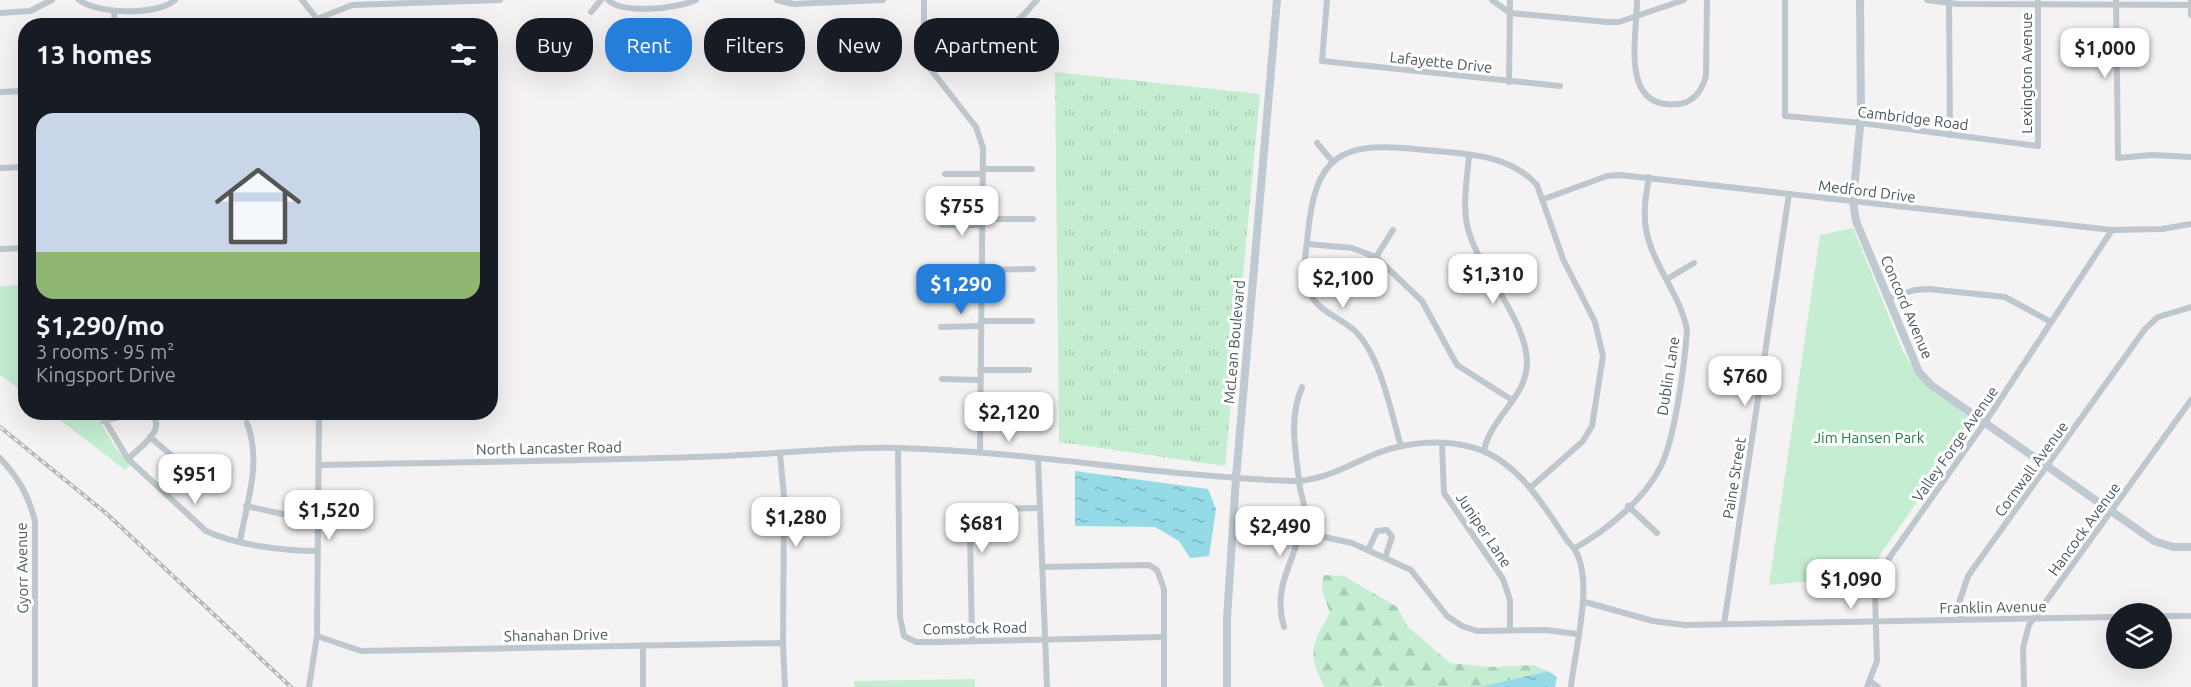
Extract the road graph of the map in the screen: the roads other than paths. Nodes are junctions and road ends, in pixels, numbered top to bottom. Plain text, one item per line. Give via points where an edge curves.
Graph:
1 (52, 0) edge
2 (79, 0) edge
3 (174, 0) edge
4 (302, 0) edge
5 (500, 0) edge
6 (601, 0) edge
7 (608, 0) edge
8 (696, 0) edge
9 (777, 0) edge
10 (883, 0) edge
11 (924, 0) edge
12 (1037, 0) edge
13 (1277, 0) edge
14 (1327, 0) edge
15 (1492, 0) edge
16 (1510, 0) edge
17 (1637, 0) edge
18 (1684, 0) edge
19 (1707, 0) edge
20 (1785, 0) edge
21 (1860, 0) edge
22 (1927, 0) edge
23 (2191, 0) edge
24 (430, 1) edge
25 (1949, 2) edge
26 (2038, 3) edge
27 (2116, 3) edge
28 (2191, 5) edge
29 (114, 11) junction
30 (591, 12) dead end
31 (0, 13) edge
32 (1510, 13) junction
33 (2191, 15) edge
34 (1637, 16) junction
35 (114, 18) edge
36 (315, 18) edge
37 (326, 18) edge
38 (923, 18) edge
39 (1020, 18) edge
40 (933, 72) edge
41 (1509, 82) junction
42 (1560, 86) dead end
43 (18, 91) edge
44 (0, 92) edge
45 (1861, 123) junction
46 (1950, 135) junction
47 (1317, 143) dead end
48 (2038, 146) joint
49 (1469, 156) junction
50 (2191, 157) edge
51 (1333, 162) junction
52 (18, 167) edge
53 (0, 168) edge
54 (1032, 169) dead end
55 (982, 171) junction
56 (945, 174) dead end
57 (1649, 177) junction
58 (1789, 194) junction
59 (1544, 199) junction
60 (1853, 201) junction
61 (1033, 219) dead end
62 (982, 222) junction
63 (2191, 224) edge
64 (942, 225) dead end
65 (1392, 230) dead end
66 (2112, 230) junction
67 (1307, 244) junction
68 (18, 248) edge
69 (0, 249) edge
70 (1376, 256) junction
71 (1695, 264) dead end
72 (1033, 269) dead end
73 (981, 273) junction
74 (942, 276) dead end
75 (1667, 279) junction
76 (1889, 298) junction
77 (2191, 307) edge
78 (1032, 321) dead end
79 (2051, 322) junction
80 (981, 324) junction
81 (941, 327) dead end
82 (980, 370) junction
83 (1029, 370) dead end
84 (942, 379) dead end
85 (980, 380) junction
86 (1302, 387) dead end
87 (1512, 400) junction
88 (2191, 400) edge
89 (107, 420) edge
90 (156, 420) edge
91 (320, 420) edge
92 (980, 420) junction
93 (1031, 420) dead end
94 (103, 421) joint
95 (247, 423) dead end
96 (1985, 423) junction
97 (150, 437) junction
98 (1442, 443) junction
99 (1401, 446) junction
100 (898, 447) junction
101 (1484, 451) junction
102 (980, 452) junction
103 (780, 453) junction
104 (0, 458) edge
105 (1038, 458) junction
106 (128, 459) junction
107 (319, 465) junction
108 (2049, 467) junction
109 (186, 468) dead end
110 (1236, 478) junction
111 (1300, 481) junction
112 (1530, 488) junction
113 (246, 506) junction
114 (1628, 506) junction
115 (1041, 508) junction
116 (2112, 512) junction
117 (292, 516) dead end
118 (1301, 532) junction
119 (1657, 533) dead end
120 (240, 541) junction
121 (2191, 547) edge
122 (1575, 548) junction
123 (317, 550) junction
124 (1368, 550) junction
125 (1385, 558) junction
126 (1042, 567) junction
127 (1585, 602) junction
128 (2172, 616) edge
129 (2191, 616) edge
130 (2106, 617) edge
131 (1961, 619) junction
132 (2033, 619) junction
133 (1875, 622) junction
134 (1724, 624) junction
135 (1284, 627) dead end
136 (1510, 630) junction
137 (1577, 634) junction
138 (316, 636) junction
139 (1163, 637) junction
140 (1044, 639) junction
141 (972, 640) junction
142 (783, 643) junction
143 (643, 645) junction
144 (1869, 684) edge
145 (35, 687) edge
146 (309, 687) edge
147 (643, 687) edge
148 (784, 687) edge
149 (1047, 687) edge
150 (1164, 687) edge
151 (1227, 687) edge
152 (1571, 687) edge
153 (1878, 687) edge
154 (2024, 687) edge

1 - 31 street via 30,11
2 - 29 street
3 - 29 street via 162,8
4 - 36 street
5 - 24 street
6 - 30 street
7 - 8 street via 631,8 682,6
9 - 10 street via 793,4
11 - 38 street
12 - 39 street
13 - 110 street, McLean Boulevard
14 - 41 street, Lafayette Drive via 1322,60
15 - 32 street
16 - 32 street
17 - 34 street
18 - 34 street
19 - 34 street via 1706,76 1703,87 1680,104 1653,101 1643,93 1636,77
20 - 45 street, Cambridge Road via 1785,116
21 - 45 street, Concord Avenue
22 - 25 street
23 - 28 street
24 - 37 street via 352,5
25 - 26 street
25 - 46 street
26 - 27 street
26 - 48 street, Lexington Avenue
27 - 28 street
27 - 50 street via 2118,158
28 - 33 street
29 - 35 street
32 - 34 street via 1607,22
32 - 41 street
40 - 55 street via 976,127 983,148
41 - 42 street, Lafayette Drive
43 - 44 street
45 - 46 street, Cambridge Road
45 - 60 street, Concord Avenue
46 - 48 street, Cambridge Road
47 - 51 street
49 - 51 street via 1373,146 1353,150
49 - 59 street via 1502,160 1518,168 1538,185
49 - 87 street via 1465,205 1468,227 1523,339 1527,359 1523,381
51 - 67 street via 1320,177 1312,196
52 - 53 street
54 - 55 street
55 - 56 street
55 - 62 street
57 - 58 street, Medford Drive
57 - 59 street, Medford Drive via 1607,176
57 - 75 street, Dublin Lane via 1644,212 1646,232
58 - 60 street, Medford Drive
58 - 134 street, Paine Street
59 - 112 street via 1563,259 1595,322 1603,356 1592,426 1583,441
60 - 66 street, Medford Drive
60 - 76 street, Concord Avenue via 1856,221
61 - 62 street
62 - 64 street
62 - 73 street
63 - 66 street, Medford Drive
65 - 70 street
66 - 79 street, Valley Forge Avenue
67 - 70 street via 1352,248
67 - 99 street via 1308,291 1322,310 1347,325 1364,342 1375,363
68 - 69 street
70 - 87 street via 1422,301 1457,365
71 - 75 street
72 - 73 street
73 - 74 street
73 - 80 street
75 - 114 street, Dublin Lane via 1684,312 1686,345 1670,442 1648,486
76 - 79 street via 1929,289 2005,297
76 - 96 street, Concord Avenue via 1919,372
77 - 108 street, Cornwall Avenue via 2158,317 2139,337
78 - 80 street
79 - 96 street, Valley Forge Avenue
80 - 81 street
80 - 82 street
82 - 83 street
82 - 85 street
84 - 85 street
85 - 92 street
86 - 111 street via 1293,435
87 - 101 street via 1490,432
88 - 116 street, Hancock Avenue
89 - 94 street
90 - 97 street via 158,425
91 - 107 street
92 - 93 street
92 - 102 street
94 - 106 street
95 - 113 street via 254,443 255,467
96 - 108 street, Concord Avenue
96 - 133 street, Valley Forge Avenue via 1885,564 1875,593
97 - 106 street
97 - 109 street
98 - 99 street, North Lancaster Road
98 - 101 street, North Lancaster Road
98 - 136 street, Juniper Lane via 1444,493 1503,579 1510,600
99 - 111 street, North Lancaster Road via 1320,478
100 - 102 street, North Lancaster Road
100 - 103 street, North Lancaster Road
100 - 141 street, Comstock Road via 900,617 904,636 916,642
101 - 112 street, North Lancaster Road via 1514,470
102 - 105 street, North Lancaster Road
103 - 107 street, North Lancaster Road
103 - 142 street via 784,497
104 - 145 street, Gyorr Avenue via 29,496 35,521
105 - 110 street, North Lancaster Road
105 - 115 street
106 - 120 street via 206,531 221,539
107 - 123 street
108 - 116 street, Concord Avenue
108 - 131 street, Cornwall Avenue via 1968,576 1959,603
110 - 111 street, North Lancaster Road
110 - 151 street, McLean Boulevard
111 - 118 street via 1305,509
112 - 122 street, North Lancaster Road
113 - 117 street
113 - 120 street
114 - 119 street
114 - 122 street, Dublin Lane
115 - 126 street
115 - 141 street via 990,509 973,517
116 - 121 street, Concord Avenue via 2154,541
116 - 132 street, Hancock Avenue
118 - 124 street via 1332,537
118 - 135 street via 1282,577 1280,616
120 - 123 street via 296,551
122 - 127 street
123 - 138 street
124 - 125 street
124 - 125 street via 1377,531 1386,530 1392,537
125 - 136 street via 1411,570 1447,616 1462,626 1477,631
126 - 139 street via 1149,565 1162,579
126 - 140 street
127 - 134 street, Franklin Avenue via 1660,622
127 - 137 street
128 - 129 street
130 - 132 street, Franklin Avenue
131 - 132 street, Franklin Avenue
131 - 133 street, Franklin Avenue
132 - 154 street, Hancock Avenue via 2024,648
133 - 134 street, Franklin Avenue
133 - 144 street, Valley Forge Avenue via 1877,661
136 - 137 street
137 - 152 street
138 - 143 street, Shanahan Drive via 361,651
138 - 146 street
139 - 140 street, Comstock Road
139 - 150 street
140 - 141 street, Comstock Road
140 - 149 street
142 - 143 street, Shanahan Drive
142 - 148 street
143 - 147 street
144 - 153 street

